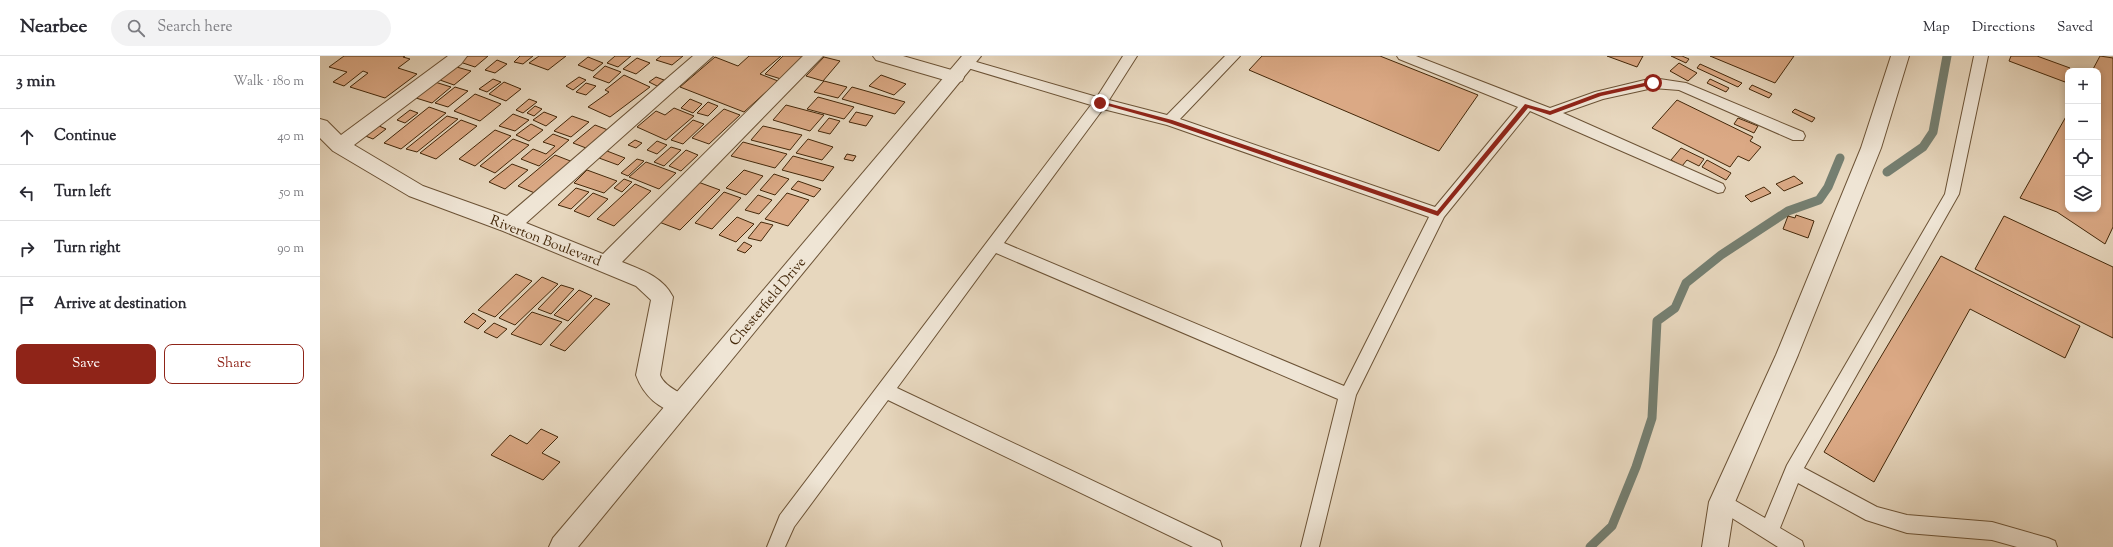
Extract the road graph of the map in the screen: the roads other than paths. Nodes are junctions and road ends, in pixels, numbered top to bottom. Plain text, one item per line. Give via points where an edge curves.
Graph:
1 (458, 56) edge
2 (704, 56) edge
3 (814, 56) edge
4 (882, 56) edge
5 (1130, 56) edge
6 (1233, 56) edge
7 (1404, 56) edge
8 (1900, 56) edge
9 (1981, 56) edge
10 (965, 65) edge
11 (1100, 103) junction
12 (1527, 105) junction
13 (1550, 113) junction
14 (1170, 121) junction
15 (320, 126) edge
16 (1798, 136) dead end
17 (340, 146) junction
18 (1718, 188) dead end
19 (1438, 214) junction
20 (510, 225) junction
21 (995, 246) junction
22 (607, 264) junction
23 (885, 390) junction
24 (1348, 395) junction
25 (680, 405) junction
26 (1793, 471) junction
27 (1722, 502) junction
28 (1770, 530) junction
29 (562, 547) edge
30 (776, 547) edge
31 (1213, 547) edge
32 (1310, 547) edge
33 (1715, 547) edge
34 (1795, 547) edge
35 (2048, 547) edge

1 - 17 street
2 - 20 street
3 - 22 street
4 - 10 street
5 - 11 lane
6 - 14 lane
7 - 12 lane
8 - 27 street via 1871,148 1787,355
9 - 26 lane via 1952,194
10 - 11 lane
10 - 25 street, Chesterfield Drive
11 - 14 lane
11 - 21 lane
12 - 13 lane
12 - 19 lane
13 - 16 lane via 1600,94 1653,83 1681,86
13 - 18 lane
14 - 19 lane
15 - 17 street, Riverton Boulevard
17 - 20 street, Riverton Boulevard via 416,191
19 - 24 lane
20 - 22 street, Riverton Boulevard
21 - 23 lane
21 - 24 lane
22 - 25 street, Riverton Boulevard via 644,280 662,297 648,375 651,385 658,393
23 - 30 lane via 787,520
23 - 31 lane
24 - 32 lane
25 - 29 street, Chesterfield Drive
26 - 28 lane
26 - 35 lane via 1880,516 1907,524 1992,531
27 - 28 lane
27 - 33 street
28 - 34 lane

